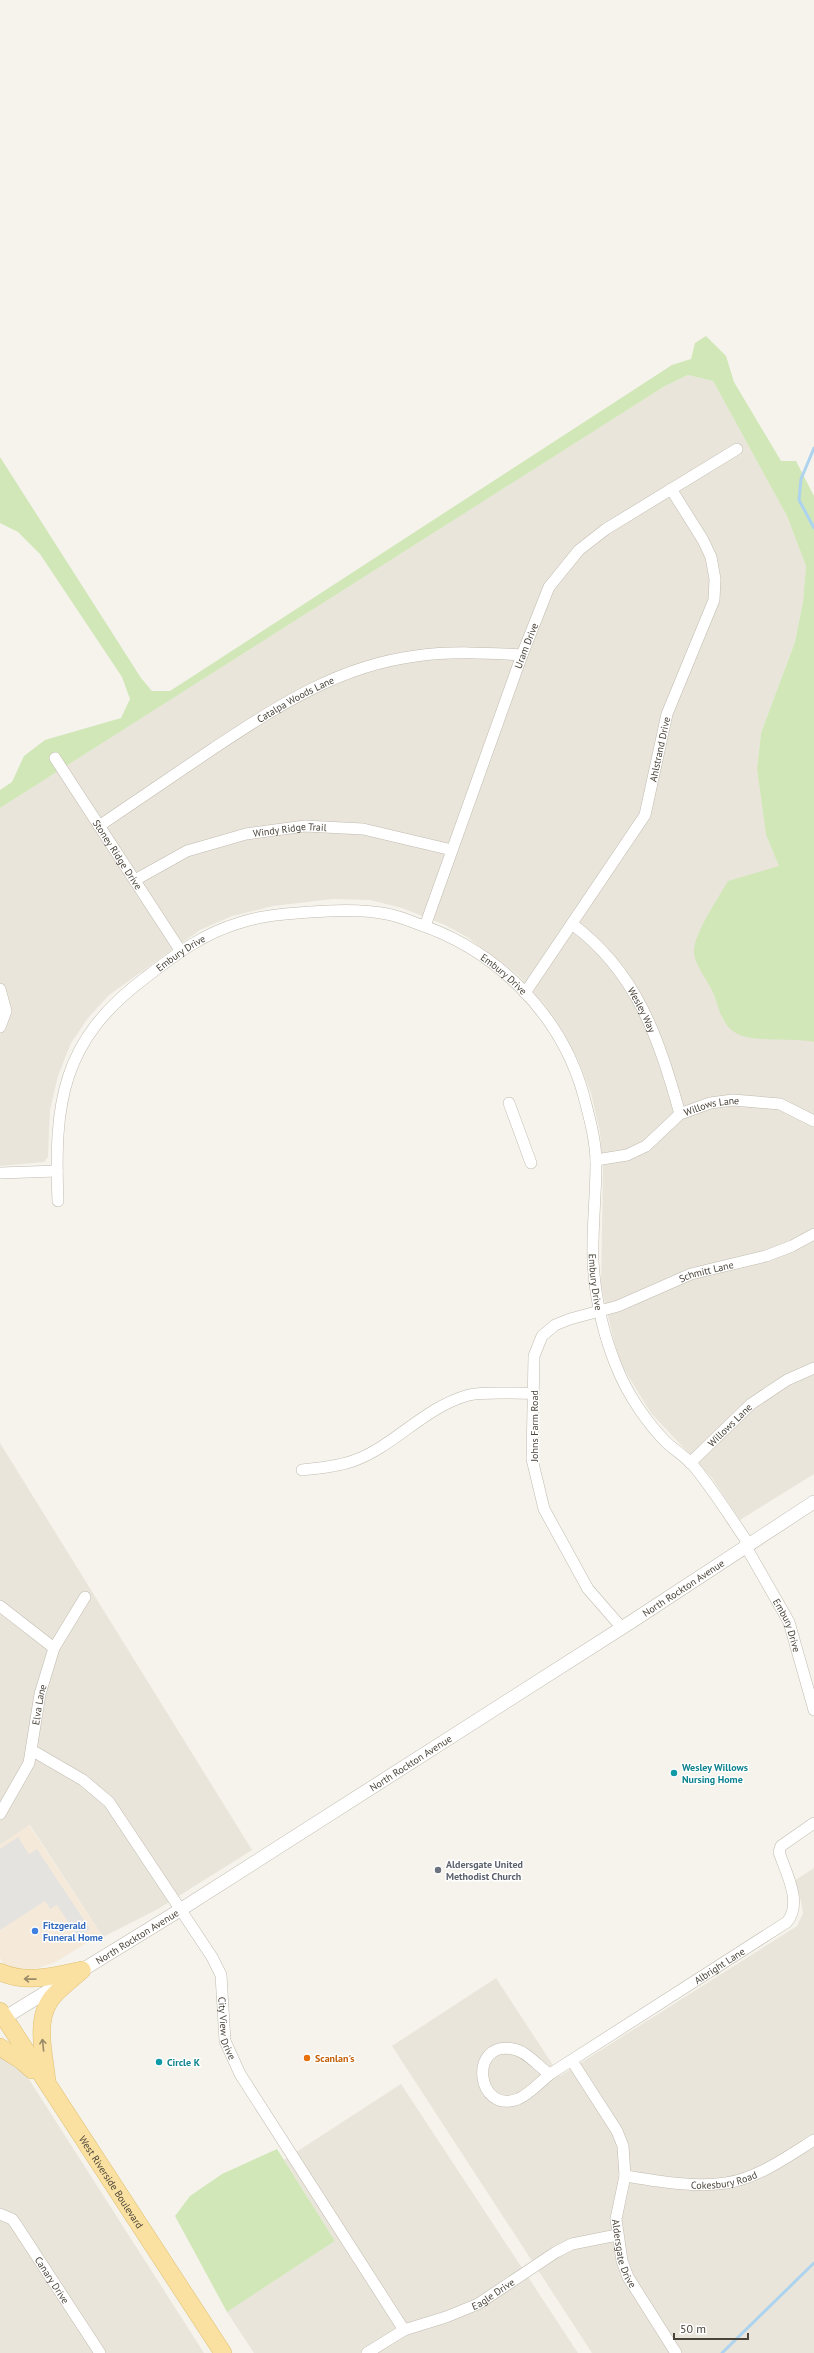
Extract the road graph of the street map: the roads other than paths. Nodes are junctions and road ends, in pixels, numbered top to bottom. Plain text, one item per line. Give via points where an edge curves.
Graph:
1 (736, 448) dead end
2 (671, 489) junction
3 (522, 655) junction
4 (55, 758) dead end
5 (99, 826) junction
6 (452, 850) junction
7 (135, 880) junction
8 (572, 924) junction
9 (425, 926) junction
10 (180, 950) junction
11 (0, 989) edge
12 (525, 994) junction
13 (0, 1027) edge
14 (509, 1103) dead end
15 (680, 1114) junction
16 (814, 1121) edge
17 (596, 1160) junction
18 (531, 1163) dead end
19 (57, 1171) junction
20 (0, 1173) edge
21 (58, 1201) dead end
22 (814, 1234) edge
23 (599, 1310) junction
24 (814, 1368) edge
25 (533, 1393) junction
26 (690, 1463) junction
27 (302, 1470) dead end
28 (814, 1502) edge
29 (747, 1544) junction
30 (85, 1597) dead end
31 (0, 1606) edge
32 (622, 1628) junction
33 (54, 1648) junction
34 (814, 1710) edge
35 (32, 1751) junction
36 (0, 1814) edge
37 (814, 1823) edge
38 (180, 1910) junction
39 (82, 1970) junction
40 (0, 1972) edge
41 (2, 2015) edge
42 (0, 2047) edge
43 (572, 2061) junction
44 (550, 2074) junction
45 (47, 2084) junction
46 (814, 2140) edge
47 (625, 2176) junction
48 (0, 2214) edge
49 (617, 2235) junction
50 (404, 2330) junction
51 (379, 2350) edge
52 (100, 2353) edge
53 (224, 2353) edge
54 (367, 2353) edge
55 (676, 2353) edge

1 - 2 street, Uram Drive
2 - 3 street, Uram Drive via 606,529 579,550 550,587
2 - 8 street, Ahlstrand Drive via 711,557 715,579 714,600 667,714 645,815
3 - 5 street, Catalpa Woods Lane via 489,653 416,656 372,666 329,680 294,697 256,721
3 - 6 street, Uram Drive
4 - 5 street, Stoney Ridge Drive
5 - 7 street, Stoney Ridge Drive
6 - 7 street, Windy Ridge Trail via 363,828 304,826 246,834 187,851
6 - 9 street, Uram Drive
7 - 10 street, Stoney Ridge Drive
8 - 12 street, Ahlstrand Drive
8 - 15 street, Wesley Way via 593,940 629,984 652,1026
9 - 10 street, Embury Drive via 389,914 360,910 290,913 238,923
9 - 12 street, Embury Drive via 448,934 482,954 515,981
10 - 19 street, Embury Drive via 111,1006 86,1037 68,1077 60,1106
11 - 13 street via 6,1012
12 - 17 street, Embury Drive via 561,1040 571,1061 588,1114
14 - 18 street
15 - 16 street, Willows Lane via 710,1103 733,1100 780,1104
15 - 17 street, Willows Lane via 646,1146 627,1155
17 - 23 street, Embury Drive via 593,1260
19 - 20 street
19 - 21 street, Embury Drive
22 - 23 street, Schmitt Lane via 766,1256 691,1274 618,1306
23 - 25 street, Johns Farm Road via 555,1325 542,1336 534,1356
23 - 26 street, Embury Drive via 617,1369 640,1410 666,1441
24 - 26 street, Willows Lane via 787,1380 751,1404
25 - 27 street via 470,1394 438,1406 354,1461
25 - 32 street, Johns Farm Road via 532,1458 544,1509 588,1589
26 - 29 street, Embury Drive
28 - 29 street, North Rockton Avenue
29 - 32 street, North Rockton Avenue
29 - 34 street, Embury Drive via 789,1622
30 - 33 street, Elva Lane
31 - 33 street
32 - 38 street, North Rockton Avenue
33 - 35 street, Elva Lane via 40,1694
35 - 36 street, Elva Lane via 29,1764
35 - 38 street, City View Drive via 83,1780 109,1802
37 - 43 street, Albright Lane via 781,1846 779,1852 795,1900 794,1910 787,1922
38 - 39 street, North Rockton Avenue
38 - 50 street, City View Drive via 221,1975 225,2041 240,2074
39 -> 40 main road via 36,1980 22,1979
39 - 41 street, North Rockton Avenue
45 -> 39 main road via 42,2031 44,2016 48,2003
41 - 45 main road, West Riverside Boulevard
42 - 45 main road via 22,2060
43 - 44 street, Albright Lane
43 - 47 street, Aldersgate Drive via 617,2131 624,2153
44 - 44 street, Albright Lane via 518,2099 508,2100 499,2099 490,2093 481,2074 487,2058 495,2050 504,2047 515,2049 527,2056
45 - 53 main road, West Riverside Boulevard
46 - 47 street, Cokesbury Road via 763,2170 726,2183 701,2185
47 - 49 street, Aldersgate Drive via 619,2201
48 - 52 street, Canary Drive via 12,2219
49 - 50 street, Eagle Drive via 572,2244 473,2307
49 - 55 street, Aldersgate Drive via 628,2277
50 - 51 street, Eagle Drive
51 - 54 street, Eagle Drive

